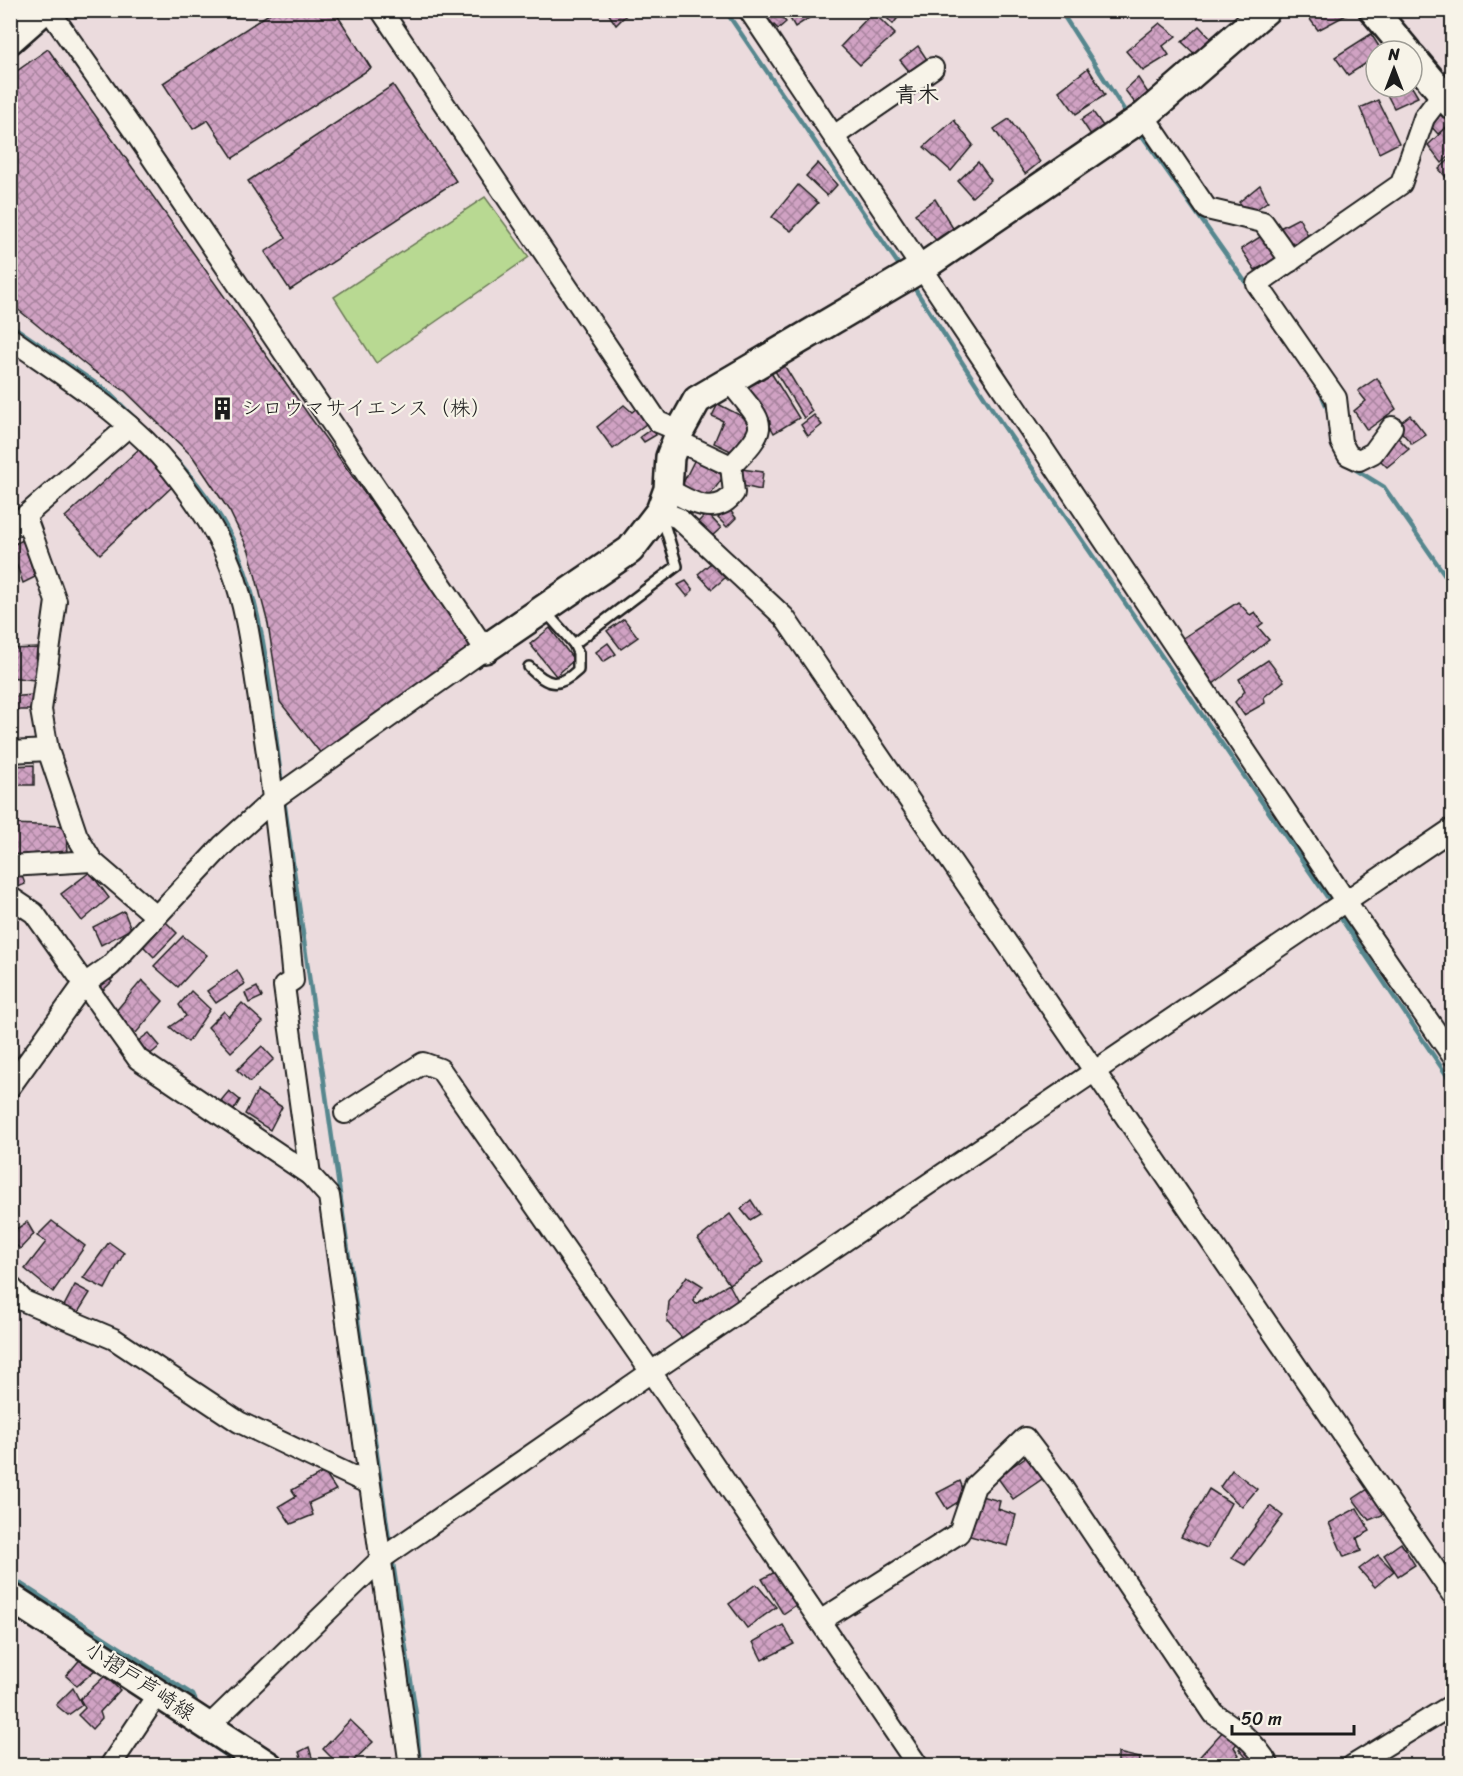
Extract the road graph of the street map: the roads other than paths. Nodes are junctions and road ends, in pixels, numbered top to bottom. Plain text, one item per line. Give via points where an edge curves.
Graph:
1 (44, 10) edge
2 (49, 10) edge
3 (381, 10) edge
4 (749, 10) edge
5 (1266, 10) edge
6 (1373, 10) edge
7 (13, 33) edge
8 (1397, 39) edge
9 (933, 68) dead end
10 (1424, 71) edge
11 (1448, 99) edge
12 (1144, 116) junction
13 (834, 136) junction
14 (1291, 261) junction
15 (923, 267) junction
16 (10, 338) edge
17 (729, 381) junction
18 (129, 426) junction
19 (1392, 427) dead end
20 (678, 435) junction
21 (731, 466) junction
22 (664, 500) junction
23 (18, 524) edge
24 (552, 619) dead end
25 (574, 644) junction
26 (485, 649) junction
27 (529, 667) dead end
28 (48, 750) junction
29 (10, 752) edge
30 (275, 798) junction
31 (1452, 829) edge
32 (92, 861) junction
33 (10, 866) edge
34 (10, 897) edge
35 (1345, 900) junction
36 (156, 916) junction
37 (83, 985) junction
38 (1452, 1055) edge
39 (1095, 1071) junction
40 (10, 1088) edge
41 (345, 1113) dead end
42 (310, 1175) junction
43 (10, 1286) edge
44 (651, 1372) junction
45 (369, 1484) junction
46 (381, 1559) junction
47 (1452, 1594) edge
48 (10, 1597) edge
49 (820, 1621) junction
50 (159, 1694) junction
51 (1452, 1706) edge
52 (209, 1726) junction
53 (110, 1766) edge
54 (269, 1766) edge
55 (410, 1766) edge
56 (918, 1766) edge
57 (1269, 1766) edge
58 (1352, 1766) edge

1 - 7 street
2 - 26 street
3 - 20 street via 657,422
4 - 13 street
5 - 12 street
6 - 8 street
9 - 13 street
10 - 11 street
11 - 14 street via 1424,118 1401,184
12 - 14 street via 1207,209 1263,222
12 - 15 street
13 - 15 street
14 - 19 street via 1257,284 1335,398 1341,442 1348,455 1359,460 1372,453
15 - 17 street
15 - 35 street
16 - 18 street
17 - 20 street via 697,400
17 - 21 street via 758,419 760,431 755,442
18 - 23 street
18 - 30 street via 171,468 202,511 231,565 248,631
20 - 21 street
20 - 22 street via 670,457
21 - 22 street via 734,493 730,499 697,506
22 - 25 lane via 676,566
22 - 26 street via 630,550
22 - 39 street via 678,518 784,617
23 - 28 street via 56,601 41,710
24 - 25 lane
25 - 27 lane via 578,670 569,679 558,683 543,681
26 - 30 street
28 - 29 street
28 - 32 street via 77,836
30 - 36 street via 222,846
30 - 42 street via 293,980 284,986
31 - 35 street
32 - 33 street
32 - 36 street
34 - 37 street via 34,913
35 - 38 street
35 - 39 street
36 - 37 street via 110,966
37 - 40 street
37 - 42 street via 138,1059
39 - 44 street
39 - 47 street
41 - 44 street via 423,1063 440,1069
42 - 45 street via 329,1196
43 - 45 street via 24,1301 114,1339 239,1422
44 - 46 street
44 - 49 street
45 - 46 street
46 - 52 street
46 - 55 street
48 - 50 street, 小摺戸芦崎線
49 - 56 street
49 - 57 street via 959,1533 975,1486 1025,1438 1214,1714 1241,1731
50 - 52 street, 小摺戸芦崎線
50 - 53 street
51 - 58 street
52 - 54 street, 小摺戸芦崎線

